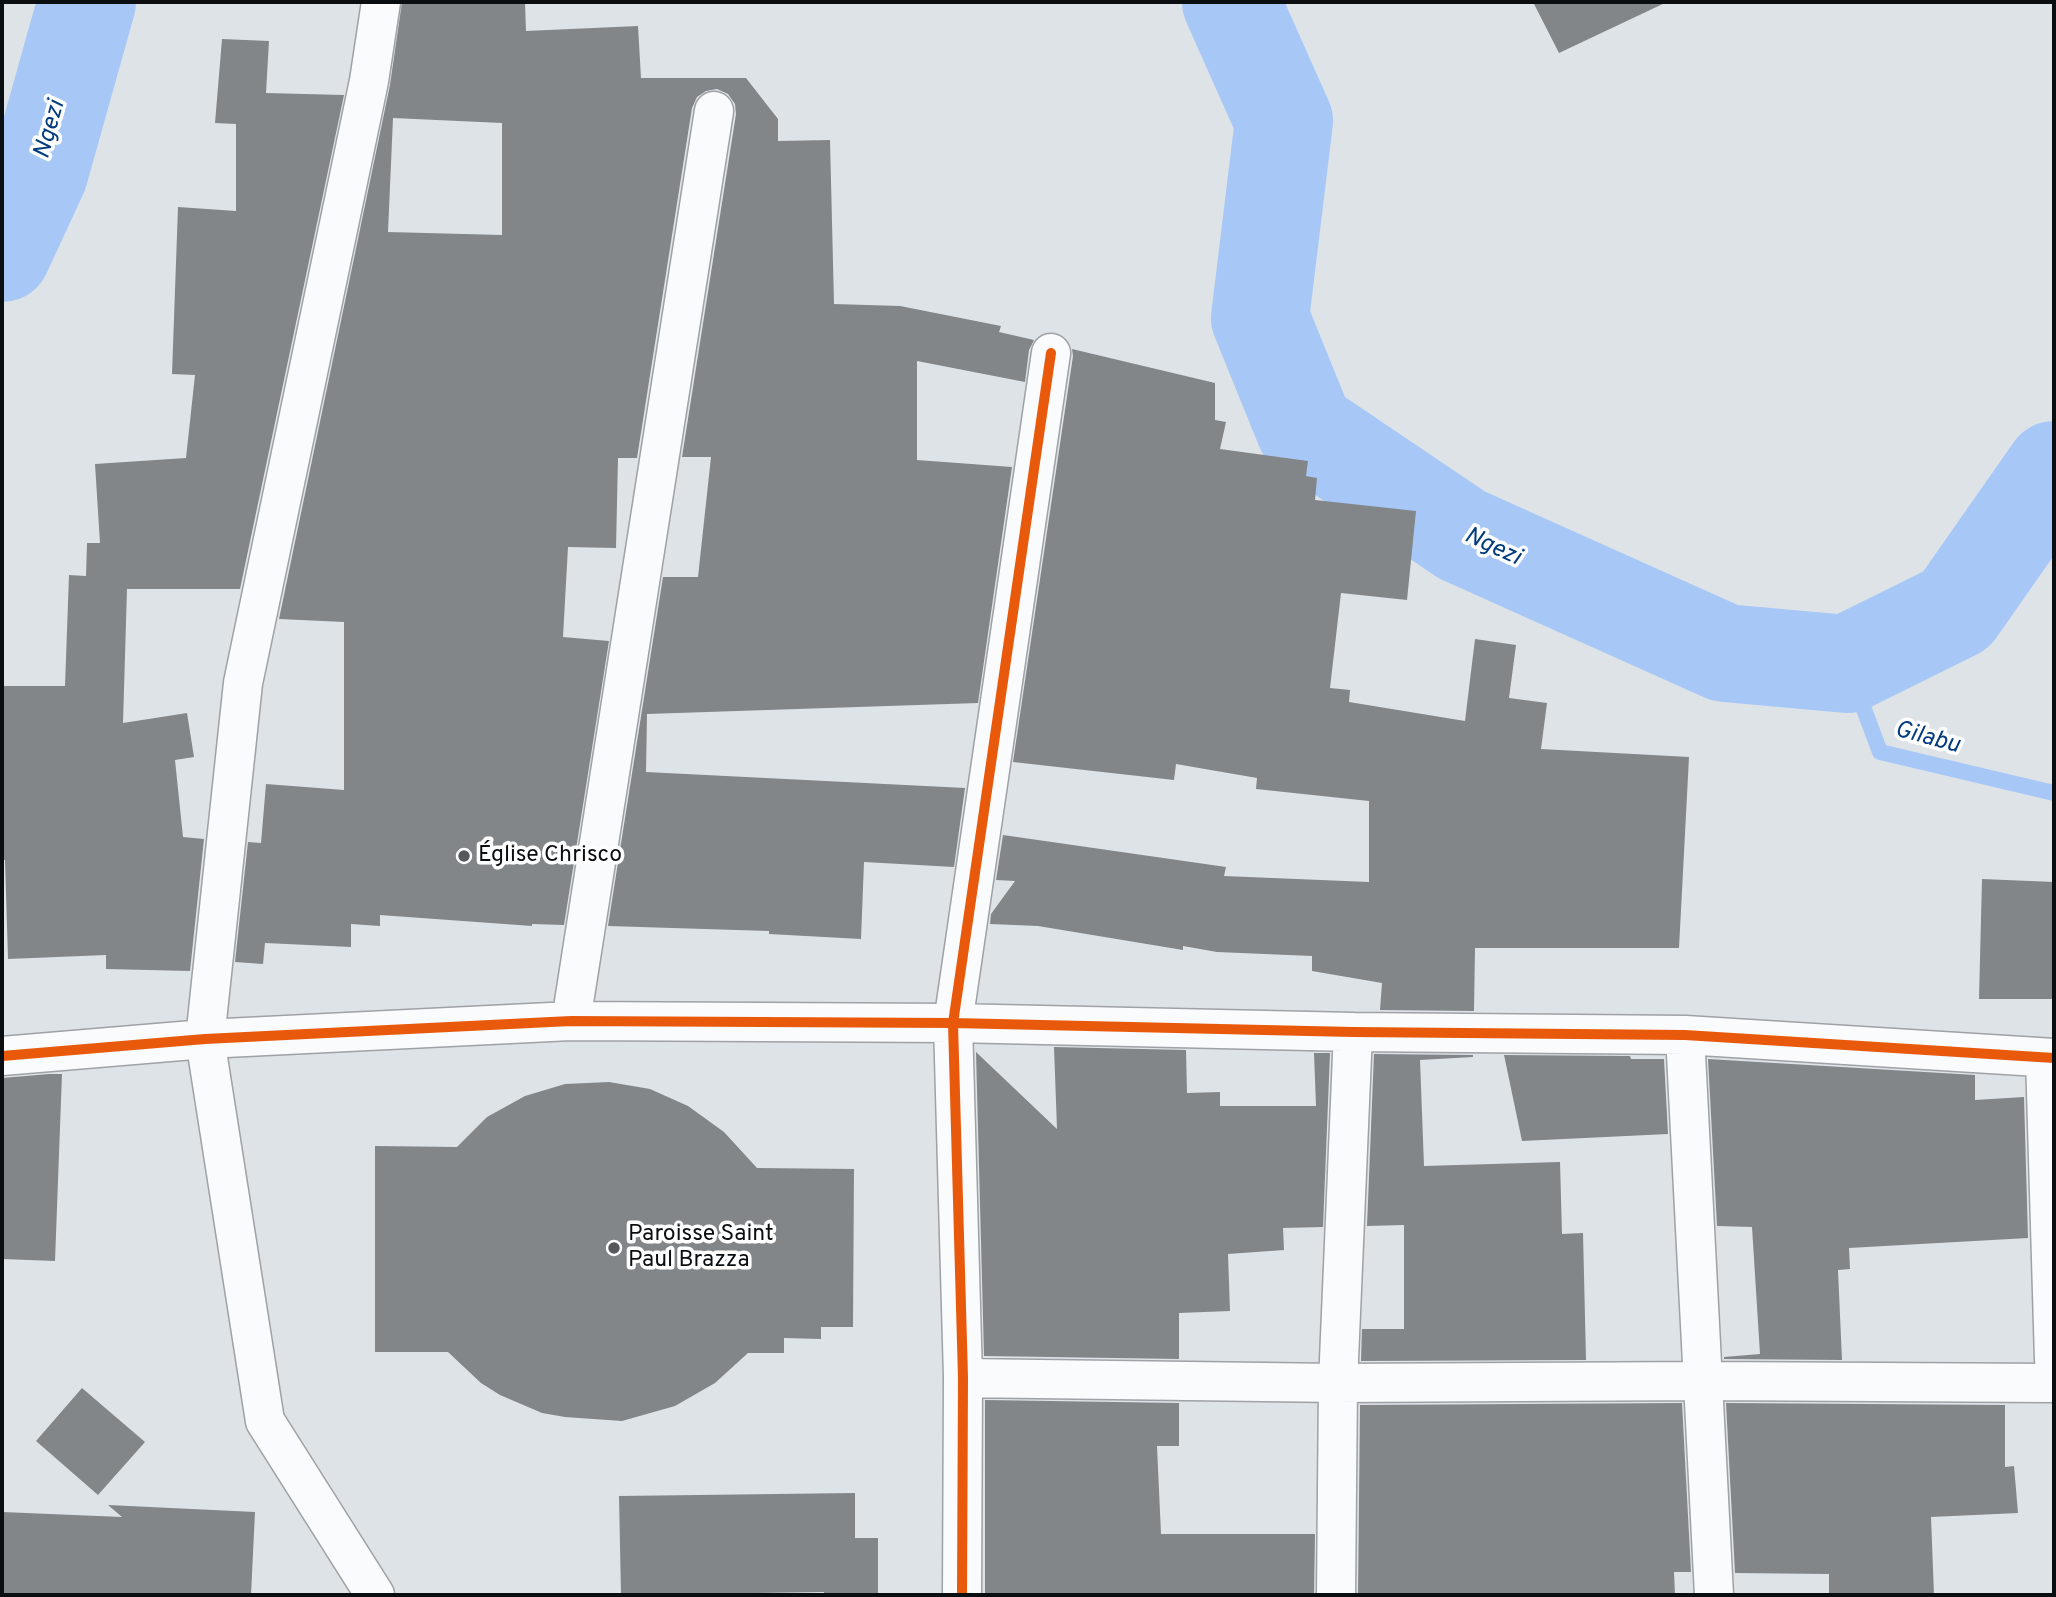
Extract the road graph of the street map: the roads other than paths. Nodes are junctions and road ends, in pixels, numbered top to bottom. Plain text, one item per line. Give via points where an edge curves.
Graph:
1 (382, 2) edge
2 (714, 111) dead end
3 (1051, 353) dead end
4 (570, 1021) junction
5 (953, 1023) junction
6 (1353, 1032) junction
7 (1685, 1035) junction
8 (205, 1039) junction
9 (2, 1056) edge
10 (2050, 1058) edge
11 (2054, 1360) edge
12 (963, 1378) junction
13 (1704, 1381) junction
14 (1338, 1383) junction
15 (2054, 1383) edge
16 (375, 1595) edge
17 (962, 1595) edge
18 (1336, 1595) edge
19 (1714, 1595) edge

1 - 8 street via 243,683
2 - 4 street
3 - 5 street
4 - 5 street
4 - 8 street
5 - 6 street
5 - 12 street
6 - 7 street
6 - 14 street
7 - 10 street
7 - 13 street
8 - 9 street
8 - 16 street via 265,1421
10 - 11 street
12 - 14 street
12 - 17 street
13 - 14 street
13 - 15 street
13 - 19 street
14 - 18 street

